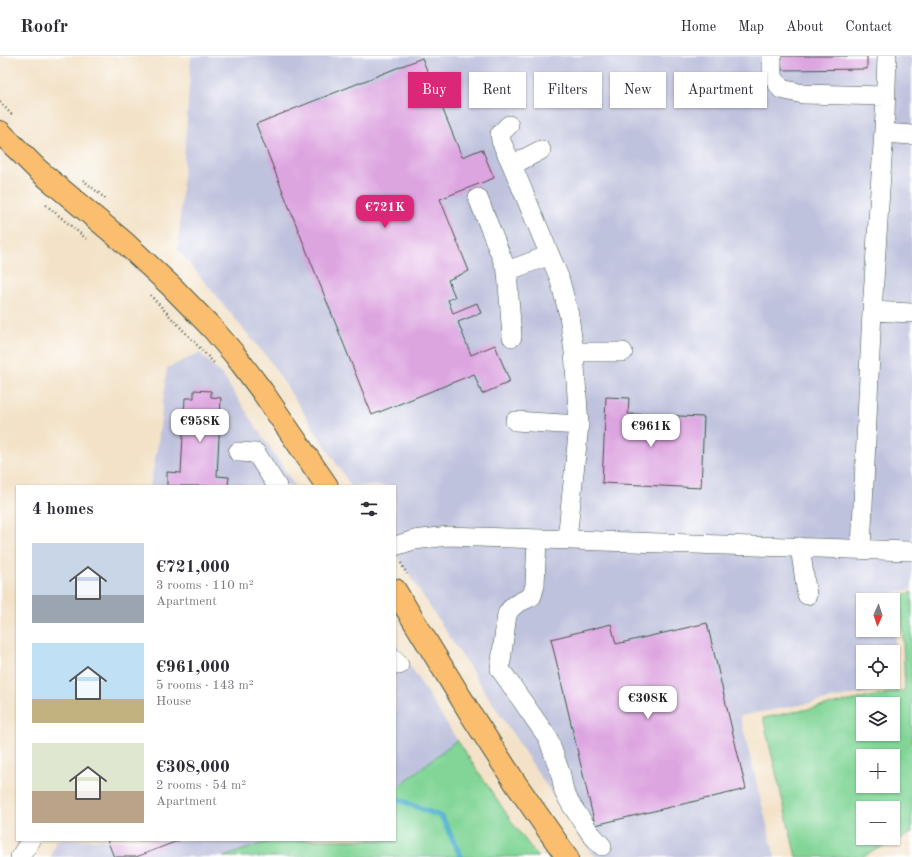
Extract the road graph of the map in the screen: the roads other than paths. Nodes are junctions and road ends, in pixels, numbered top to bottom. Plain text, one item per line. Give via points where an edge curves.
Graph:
1 (772, 56) edge
2 (886, 56) edge
3 (885, 96) junction
4 (509, 125) dead end
5 (0, 132) edge
6 (884, 133) junction
7 (912, 135) edge
8 (541, 150) dead end
9 (512, 165) junction
10 (478, 198) dead end
11 (550, 255) junction
12 (508, 271) junction
13 (872, 311) junction
14 (912, 313) edge
15 (512, 337) dead end
16 (574, 352) junction
17 (623, 352) dead end
18 (515, 421) dead end
19 (579, 425) junction
20 (238, 452) dead end
21 (276, 485) edge
22 (326, 485) edge
23 (537, 539) junction
24 (567, 540) junction
25 (396, 546) edge
26 (800, 547) junction
27 (861, 550) junction
28 (909, 551) dead end
29 (396, 592) edge
30 (807, 595) dead end
31 (602, 846) dead end
32 (567, 857) edge

1 - 3 lane via 772,75 781,90 803,94
2 - 3 lane
3 - 6 lane
4 - 9 lane via 500,134
5 - 22 main road via 44,175 125,243 212,328 262,391
6 - 7 lane
6 - 13 lane
8 - 9 lane
9 - 11 lane
10 - 12 lane
11 - 12 lane
11 - 16 lane via 569,315
12 - 15 lane
13 - 14 lane
13 - 27 lane
16 - 17 lane
16 - 19 lane
18 - 19 lane
19 - 24 lane
20 - 21 lane via 256,453
23 - 24 lane
23 - 25 lane via 448,536 414,540
23 - 31 lane via 535,585 532,596 510,608 507,614 500,669 548,738 564,792 591,834
24 - 26 lane
26 - 27 lane
26 - 30 lane
27 - 28 lane
29 - 32 main road via 472,716

